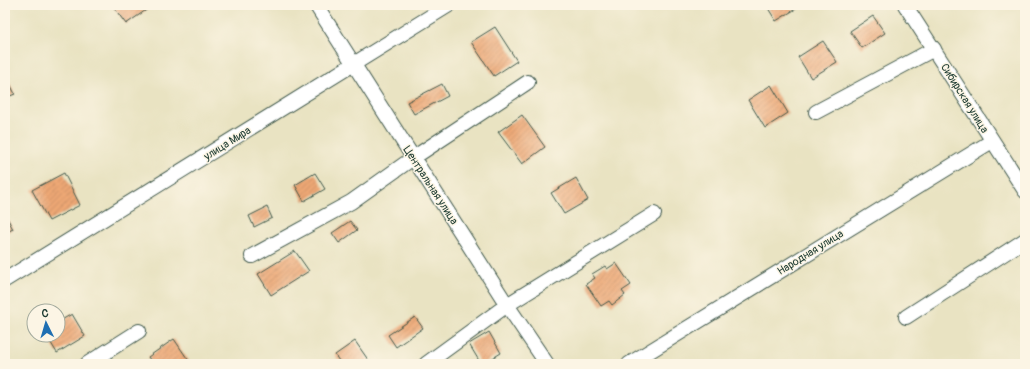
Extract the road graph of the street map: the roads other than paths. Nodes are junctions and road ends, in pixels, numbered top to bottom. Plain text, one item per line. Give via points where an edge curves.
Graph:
1 (316, 5) edge
2 (449, 5) edge
3 (905, 5) edge
4 (934, 49) junction
5 (353, 65) junction
6 (528, 82) dead end
7 (816, 112) dead end
8 (992, 141) junction
9 (413, 158) junction
10 (1025, 192) edge
11 (654, 214) dead end
12 (1025, 240) edge
13 (252, 256) dead end
14 (5, 280) edge
15 (507, 305) junction
16 (906, 317) dead end
17 (139, 331) dead end
18 (87, 364) edge
19 (426, 364) edge
20 (547, 364) edge
21 (629, 364) edge

1 - 5 street, Центральная улица
2 - 5 street, улица Мира
3 - 4 street, Сибирская улица
4 - 7 street
4 - 8 street, Сибирская улица
5 - 9 street, Центральная улица
5 - 14 street, улица Мира
6 - 9 street
8 - 10 street, Сибирская улица
8 - 21 street, Народная улица
9 - 13 street via 351,202
9 - 15 street, Центральная улица
11 - 15 street
12 - 16 street
15 - 19 street
15 - 20 street, Центральная улица
17 - 18 street

